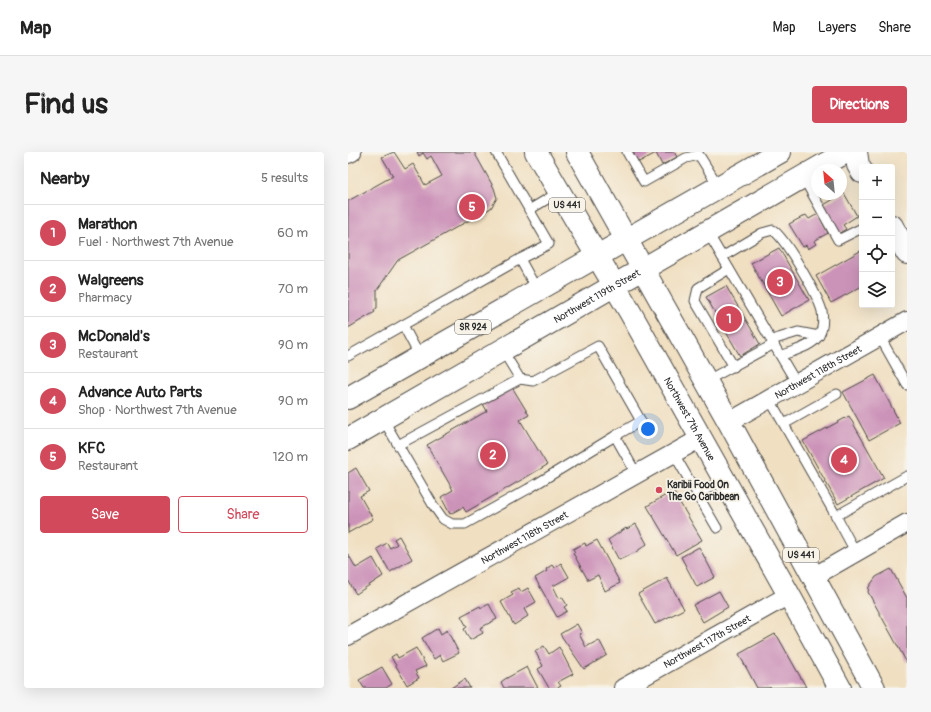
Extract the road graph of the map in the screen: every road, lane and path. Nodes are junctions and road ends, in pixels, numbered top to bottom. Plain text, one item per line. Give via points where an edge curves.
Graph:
1 (352, 152) edge
2 (496, 152) edge
3 (536, 152) edge
4 (577, 152) edge
5 (627, 152) edge
6 (780, 152) edge
7 (846, 152) edge
8 (856, 152) edge
9 (702, 153) edge
10 (348, 154) edge
11 (685, 155) edge
12 (859, 167) edge
13 (803, 176) junction
14 (719, 187) junction
15 (559, 192) junction
16 (529, 210) junction
17 (859, 230) edge
18 (895, 231) edge
19 (708, 233) junction
20 (627, 241) junction
21 (907, 253) edge
22 (598, 257) junction
23 (722, 257) junction
24 (520, 259) junction
25 (729, 269) junction
26 (643, 270) junction
27 (615, 286) junction
28 (538, 291) junction
29 (907, 321) edge
30 (403, 325) junction
31 (819, 336) junction
32 (880, 337) junction
33 (773, 342) junction
34 (503, 351) junction
35 (782, 355) junction
36 (348, 356) edge
37 (421, 357) junction
38 (907, 366) edge
39 (734, 367) junction
40 (899, 371) junction
41 (520, 379) junction
42 (706, 381) junction
43 (798, 384) junction
44 (907, 385) edge
45 (837, 394) dead end
46 (348, 398) edge
47 (770, 400) junction
48 (383, 419) junction
49 (729, 422) junction
50 (784, 424) junction
51 (615, 436) junction
52 (701, 438) junction
53 (348, 439) edge
54 (398, 445) junction
55 (674, 454) junction
56 (637, 475) junction
57 (907, 476) edge
58 (724, 479) junction
59 (698, 494) junction
60 (836, 516) junction
61 (907, 523) edge
62 (717, 528) dead end
63 (856, 553) junction
64 (813, 577) junction
65 (789, 595) junction
66 (348, 636) edge
67 (873, 686) edge
68 (623, 688) edge
69 (840, 688) edge

1 - 10 street
2 - 16 lane
3 - 15 main road, Northwest 7th Avenue / US 441
4 - 20 main road, US 441
5 - 11 lane via 644,182
6 - 14 main road, SR 924
7 - 13 main road, Northwest 119th Street
8 - 12 main road
9 - 11 lane
9 - 14 lane
13 - 17 lane via 838,240
13 - 19 main road, Northwest 119th Street
14 - 20 main road, SR 924
15 - 16 lane
15 - 22 main road, Northwest 7th Avenue / US 441
16 - 24 lane via 548,244
18 - 21 main road
19 - 23 lane
19 - 26 main road, Northwest 119th Street
20 - 22 main road, SR 924
20 - 26 main road, US 441
22 - 27 main road, Northwest 7th Avenue / US 441
22 - 28 main road, SR 924
23 - 25 lane
23 - 31 lane via 762,233 773,230 778,234 790,251 822,312
24 - 28 lane
24 - 30 lane
25 - 33 lane
25 - 39 lane via 698,288 695,301
26 - 27 main road, Northwest 119th Street
26 - 42 main road, US 441
27 - 34 main road, Northwest 119th Street
27 - 52 main road, Northwest 7th Avenue / US 441
28 - 37 main road, SR 924
29 - 32 street, Northwest 118th Street
30 - 36 lane
30 - 37 lane
31 - 33 lane via 798,332
31 - 35 lane via 807,345
32 - 40 lane
32 - 43 street, Northwest 118th Street
33 - 35 lane
33 - 39 lane
34 - 41 lane
34 - 48 main road, Northwest 119th Street
35 - 43 lane
37 - 46 main road, SR 924
38 - 40 lane
39 - 42 lane
40 - 44 lane
41 - 51 lane via 533,381 598,346 641,421
41 - 54 lane
42 - 49 main road, US 441
43 - 47 street, Northwest 118th Street
45 - 50 lane
47 - 49 street, Northwest 118th Street
47 - 50 lane
48 - 53 main road, Northwest 119th Street
48 - 54 lane
49 - 64 main road, US 441
50 - 60 lane
51 - 54 lane via 464,524 452,524 443,519
51 - 56 lane
52 - 55 street, Northwest 118th Street
52 - 58 main road, Northwest 7th Avenue / US 441
55 - 56 street, Northwest 118th Street
55 - 59 lane
56 - 66 street, Northwest 118th Street
57 - 60 lane
58 - 59 lane
58 - 64 main road via 746,493 780,555
58 - 65 main road, Northwest 7th Avenue / US 441
59 - 62 lane
60 - 63 lane
61 - 63 street
63 - 64 street
64 - 67 main road, US 441
65 - 67 main road via 814,611 842,659
65 - 68 street, Northwest 117th Street
65 - 69 main road, Northwest 7th Avenue / US 441

